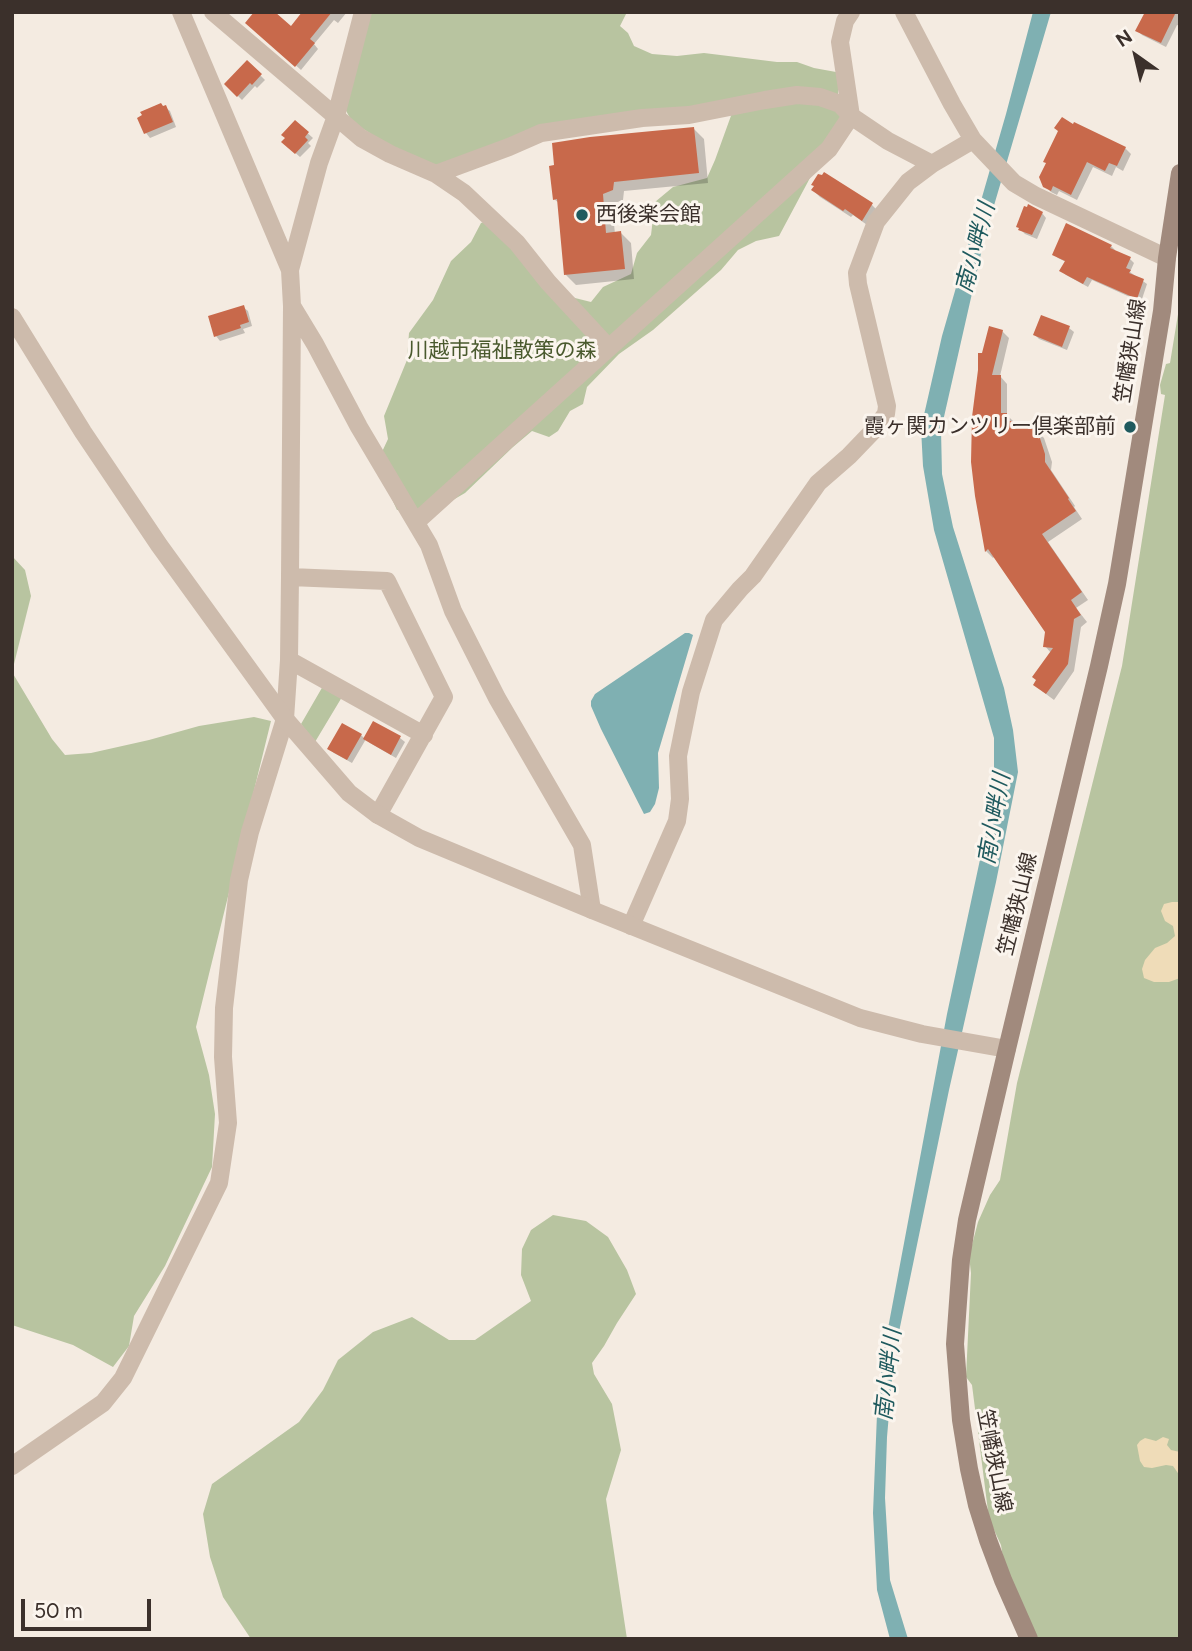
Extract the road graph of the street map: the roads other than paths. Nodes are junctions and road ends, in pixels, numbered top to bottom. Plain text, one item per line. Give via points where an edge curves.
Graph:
1 (181, 12) edge
2 (213, 12) edge
3 (363, 12) edge
4 (851, 12) edge
5 (904, 12) edge
6 (336, 116) junction
7 (850, 116) junction
8 (974, 141) junction
9 (932, 164) junction
10 (1180, 173) edge
11 (436, 174) junction
12 (1167, 258) junction
13 (290, 270) junction
14 (292, 306) junction
15 (12, 317) edge
16 (609, 348) junction
17 (416, 522) junction
18 (290, 577) junction
19 (289, 660) junction
20 (285, 719) junction
21 (424, 735) junction
22 (378, 815) junction
23 (592, 910) junction
24 (631, 926) junction
25 (1007, 1049) junction
26 (12, 1466) edge
27 (1029, 1639) edge

1 - 13 street
2 - 6 street
3 - 6 street
4 - 7 street via 840,42
5 - 8 street
6 - 11 street via 361,138
6 - 13 street
7 - 9 street
7 - 11 street via 840,104 797,95 689,115 541,133
7 - 16 street via 829,149
8 - 9 street
8 - 12 street via 1014,183
9 - 24 street via 908,182 876,222 857,273 886,414 818,484 753,576 714,620 691,692 678,757 677,821
10 - 12 main road, 笠幡狭山線
11 - 16 street via 464,193 517,243
12 - 25 main road, 笠幡狭山線 via 1117,584
13 - 14 street
14 - 17 street
14 - 18 street
15 - 20 street via 136,511
16 - 17 street
17 - 23 street via 453,611 497,698 582,845
18 - 19 street
18 - 21 street via 387,581 444,697
19 - 20 street
19 - 21 street
20 - 22 street via 348,793
20 - 26 street via 239,880 224,1009 228,1123 219,1183 123,1378 103,1403
21 - 22 street
22 - 23 street via 419,838
23 - 24 street
24 - 25 street via 860,1018
25 - 27 main road, 笠幡狭山線 via 967,1220 955,1344 961,1420 977,1505

